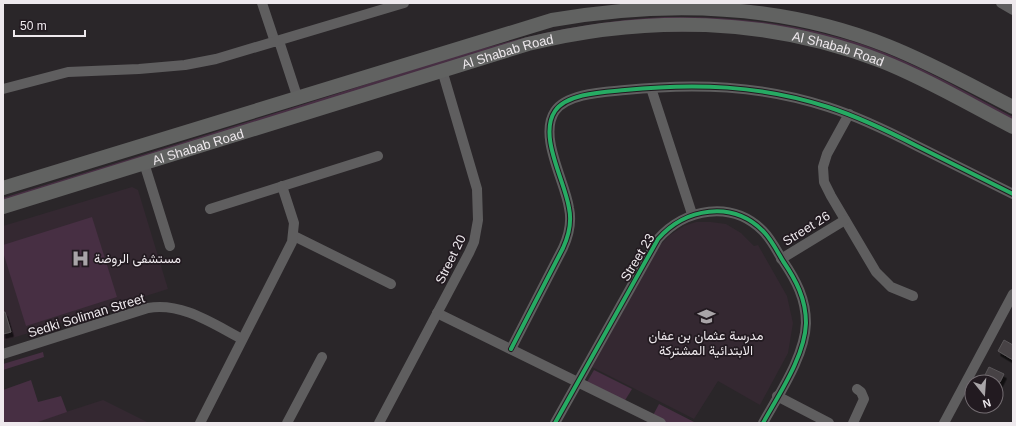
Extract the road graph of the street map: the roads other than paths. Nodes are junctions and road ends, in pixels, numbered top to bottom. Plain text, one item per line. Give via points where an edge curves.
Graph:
1 (262, 3) edge
2 (404, 3) edge
3 (1001, 3) edge
4 (1013, 10) edge
5 (277, 42) junction
6 (442, 70) junction
7 (651, 88) junction
8 (3, 89) edge
9 (298, 99) junction
10 (1013, 107) edge
11 (849, 114) junction
12 (1013, 128) edge
13 (378, 156) dead end
14 (144, 163) junction
15 (282, 186) junction
16 (3, 188) edge
17 (1013, 194) edge
18 (3, 207) edge
19 (210, 209) dead end
20 (692, 214) junction
21 (845, 220) junction
22 (294, 236) junction
23 (170, 246) dead end
24 (781, 259) junction
25 (391, 284) dead end
26 (1013, 294) edge
27 (914, 296) dead end
28 (437, 313) junction
29 (242, 339) junction
30 (511, 349) junction
31 (3, 354) edge
32 (322, 358) dead end
33 (577, 382) junction
34 (857, 389) dead end
35 (777, 396) junction
36 (200, 423) edge
37 (286, 423) edge
38 (379, 423) edge
39 (555, 423) edge
40 (661, 423) edge
41 (763, 423) edge
42 (829, 423) edge
43 (853, 423) edge
44 (944, 423) edge

1 - 5 street
2 - 5 street
3 - 4 street
5 - 8 street via 216,60 185,65 68,72
5 - 9 street
6 - 12 main road, Al Shabab Road via 528,44 586,31 644,24 729,26 806,38 881,61
6 - 14 main road, Al Shabab Road
6 - 28 street, Street 20 via 475,178 479,209 474,242
7 - 11 street via 716,86 761,91 806,100
7 - 20 street
7 - 30 street via 575,97 559,106 552,117 549,135 568,201 570,226 563,248
9 - 10 main road, Al Shabab Road via 552,20 639,7 698,6 783,15 862,36 914,56
9 - 16 main road, Al Shabab Road
11 - 17 street via 891,132
11 - 21 street via 823,166 824,182
13 - 15 street
14 - 18 main road, Al Shabab Road
14 - 23 street
15 - 19 street
15 - 22 street via 294,223
20 - 24 street, Street 23 via 717,211 743,217 764,232
20 - 33 street, Street 23 via 672,225 658,238
21 - 24 street, Street 26
21 - 27 street via 880,277 891,287
22 - 25 street
22 - 29 street
24 - 35 street, Street 23 via 802,295 806,322 801,348
26 - 44 street
28 - 30 street
28 - 38 street, Street 20
29 - 31 street, Sedki Soliman Street via 187,311 160,306
29 - 36 street
30 - 33 street
32 - 37 street
33 - 39 street, Street 23
33 - 40 street
34 - 43 street via 864,399
35 - 41 street, Street 23
35 - 42 street

